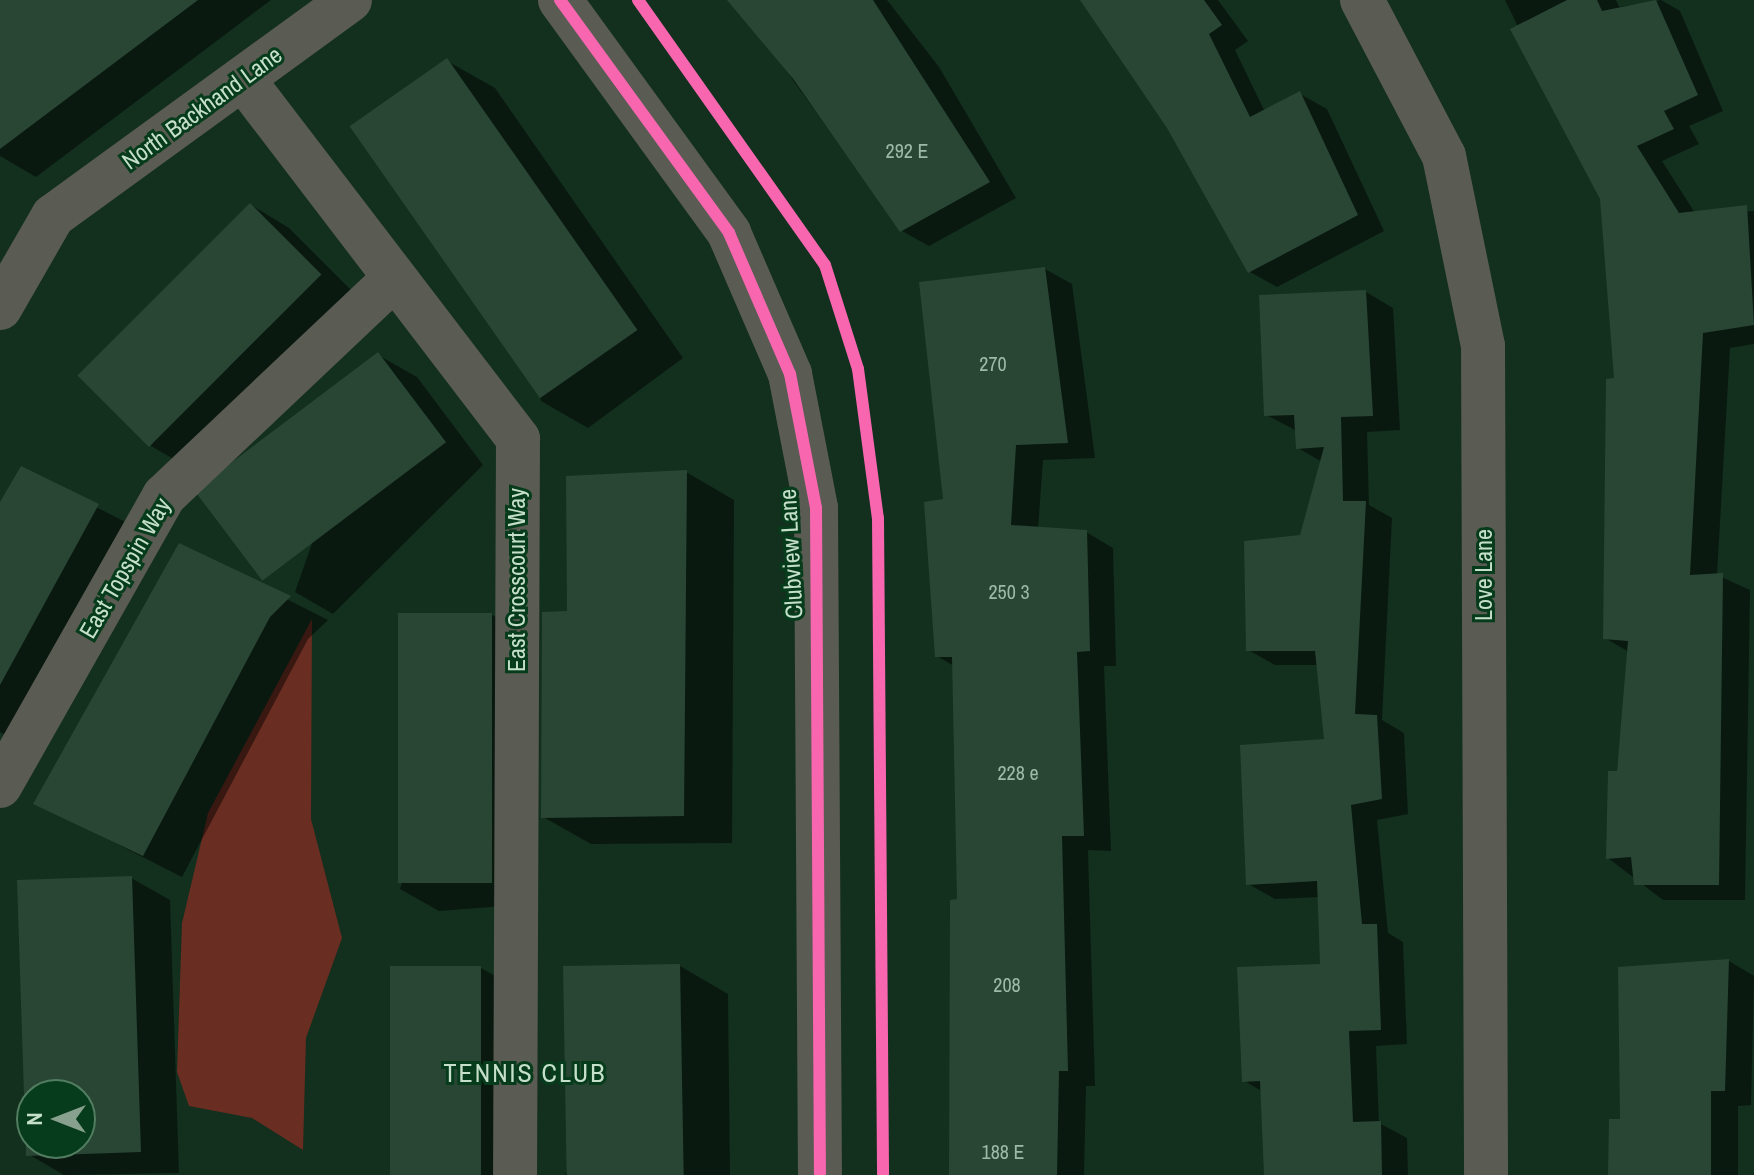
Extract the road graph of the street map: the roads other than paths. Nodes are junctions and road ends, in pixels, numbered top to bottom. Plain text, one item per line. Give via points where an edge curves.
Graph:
1 (350, 0) edge
2 (560, 0) edge
3 (1362, 0) edge
4 (243, 79) junction
5 (391, 281) junction
6 (0, 308) edge
7 (0, 786) edge
8 (515, 1175) edge
9 (820, 1175) edge
10 (1486, 1175) edge

1 - 4 street, North Backhand Lane
2 - 9 street, Clubview Lane via 729,233 790,374 816,508
3 - 10 street, Love Lane via 1444,156 1483,346
4 - 5 street, East Crosscourt Way
4 - 6 street, North Backhand Lane via 53,216
5 - 7 street, East Topspin Way via 164,496
5 - 8 street, East Crosscourt Way via 518,439

